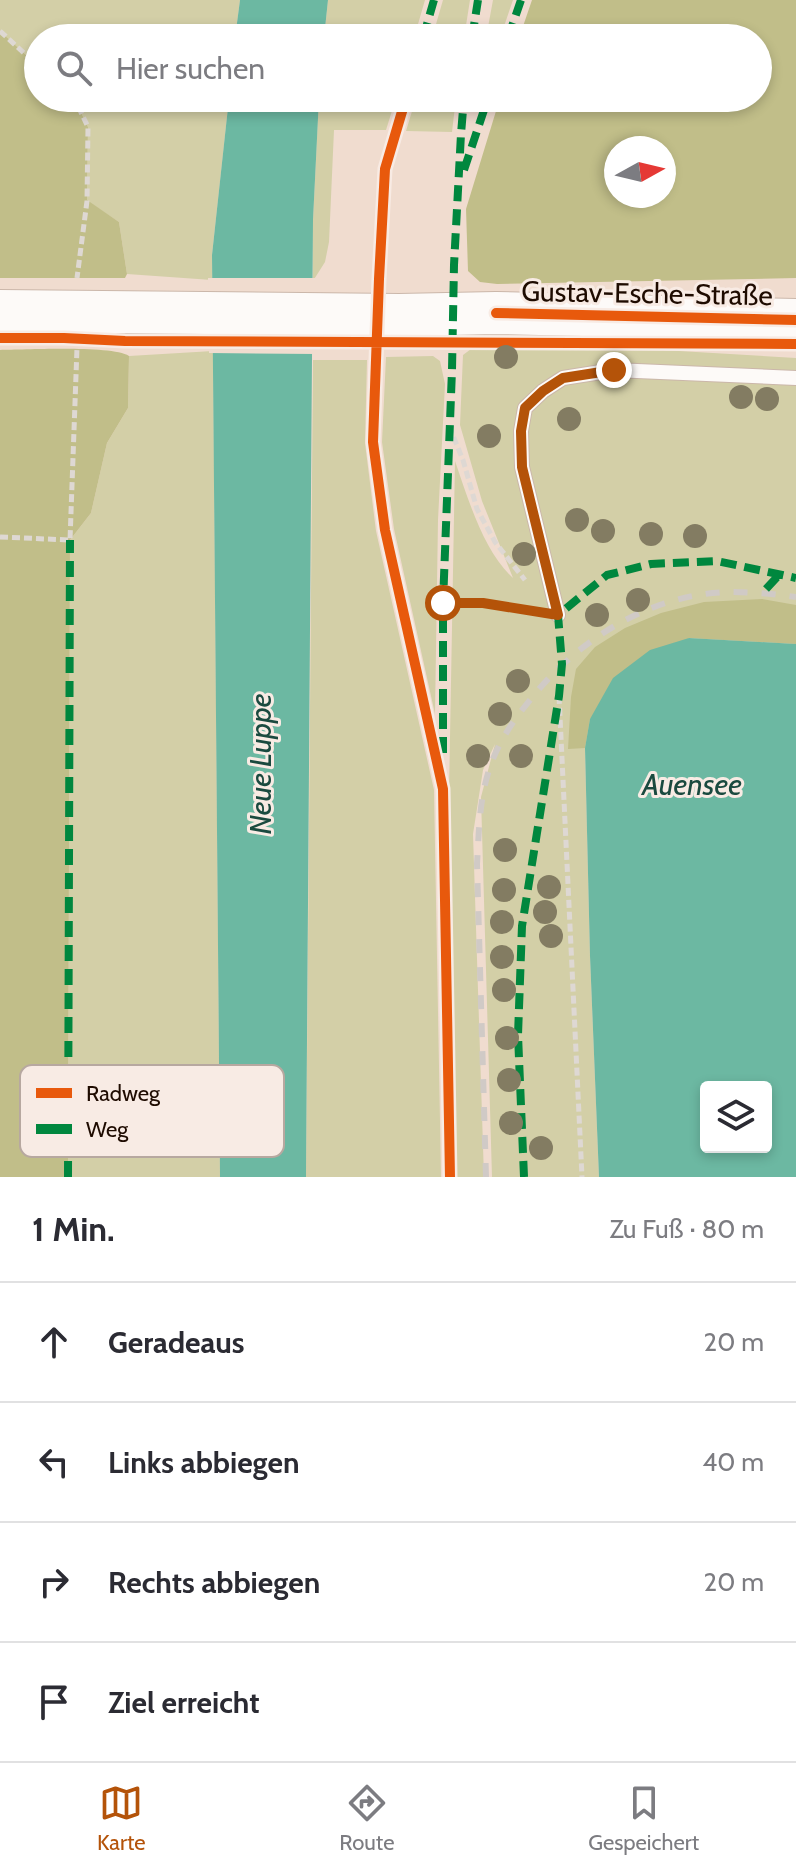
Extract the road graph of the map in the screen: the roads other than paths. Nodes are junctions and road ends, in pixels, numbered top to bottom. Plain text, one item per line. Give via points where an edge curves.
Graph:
1 (0, 311) edge
2 (796, 320) edge
3 (796, 378) edge
4 (558, 615) road end

1 - 2 main road, Gustav-Esche-Straße
3 - 4 lane via 614,370 563,378 525,408 522,467

